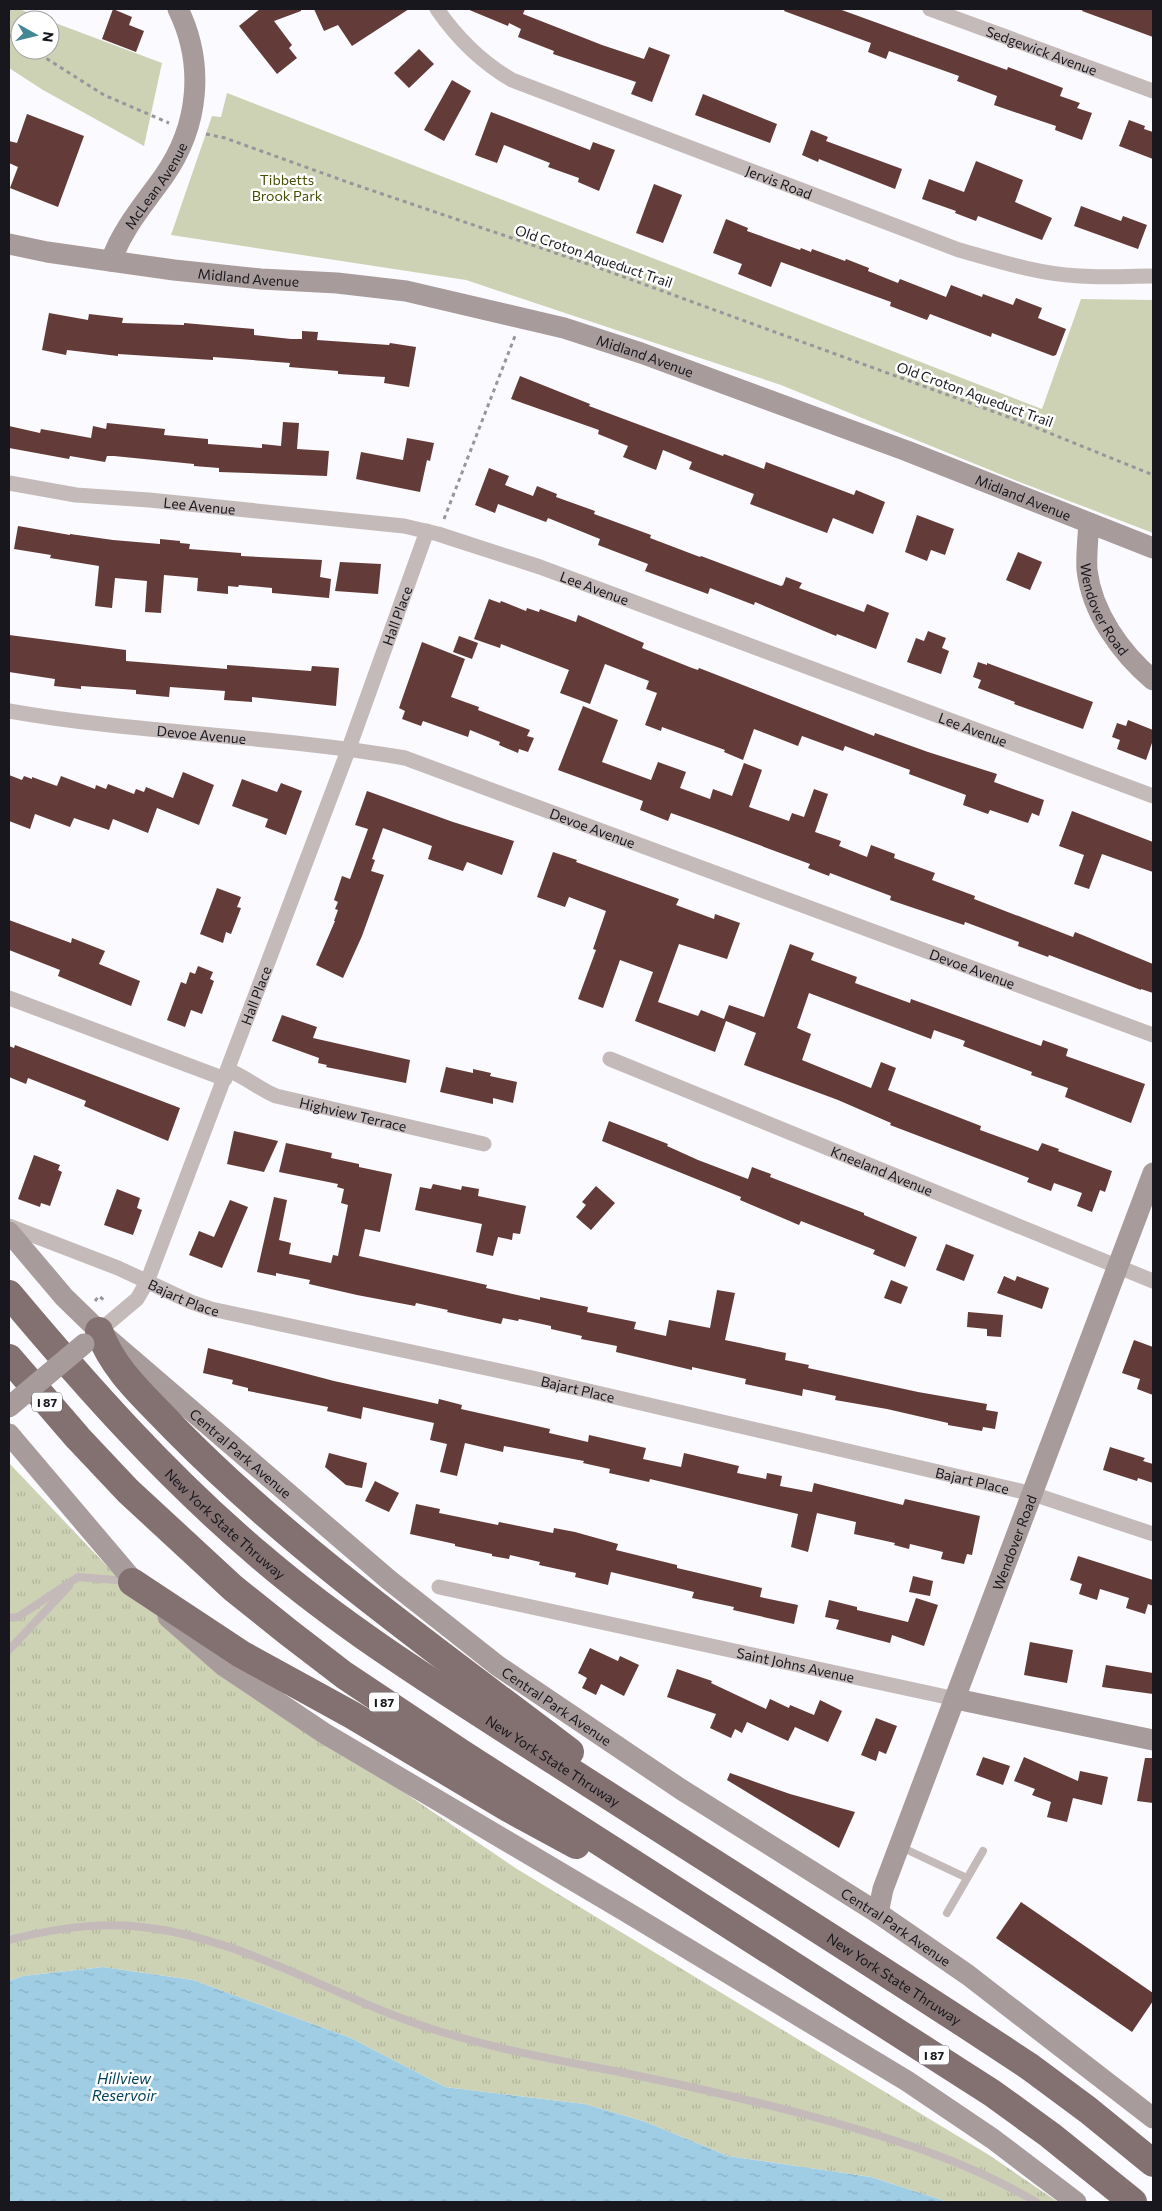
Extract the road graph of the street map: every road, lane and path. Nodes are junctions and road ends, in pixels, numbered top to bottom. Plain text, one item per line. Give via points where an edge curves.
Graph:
1 (178, 9) edge
2 (437, 9) edge
3 (930, 9) edge
4 (49, 60) edge
5 (1153, 91) edge
6 (187, 129) junction
7 (9, 244) edge
8 (110, 261) junction
9 (1153, 276) edge
10 (522, 316) junction
11 (1153, 475) edge
12 (9, 483) edge
13 (1088, 523) junction
14 (433, 532) junction
15 (1153, 548) edge
16 (1153, 680) edge
17 (9, 711) edge
18 (349, 748) junction
19 (1153, 796) edge
20 (9, 998) edge
21 (1153, 1035) edge
22 (610, 1059) dead end
23 (226, 1075) junction
24 (484, 1144) dead end
25 (1153, 1173) edge
26 (9, 1226) edge
27 (9, 1232) edge
28 (1118, 1267) junction
29 (1153, 1281) edge
30 (147, 1282) junction
31 (9, 1294) edge
32 (95, 1301) dead end
33 (105, 1302) dead end
34 (91, 1338) junction
35 (9, 1358) edge
36 (9, 1407) edge
37 (9, 1434) edge
38 (1033, 1494) junction
39 (1153, 1534) edge
40 (78, 1576) junction
41 (132, 1582) junction
42 (439, 1587) dead end
43 (9, 1618) edge
44 (9, 1650) edge
45 (956, 1699) junction
46 (1153, 1740) edge
47 (899, 1846) junction
48 (983, 1851) dead end
49 (733, 1876) junction
50 (967, 1878) junction
51 (878, 1913) junction
52 (947, 1913) dead end
53 (725, 1921) junction
54 (9, 1940) edge
55 (1153, 2118) edge
56 (1153, 2163) edge
57 (1036, 2202) edge
58 (1076, 2202) edge
59 (1133, 2202) edge

1 - 6 main road, McLean Avenue via 189,37 195,69 194,97
2 - 9 street, Jervis Road via 489,67 512,80 959,250 1047,272 1080,276
3 - 5 street, Sedgewick Avenue
4 - 6 path, Old Croton Aqueduct Trail via 104,95
6 - 8 main road, McLean Avenue via 173,162 122,235
6 - 11 path, Old Croton Aqueduct Trail via 225,138 591,265 1012,419
7 - 8 main road
8 - 10 main road, Midland Avenue via 261,279 406,291
10 - 13 main road, Midland Avenue via 650,357
10 - 14 path
12 - 14 street, Lee Avenue via 76,495 384,524
13 - 15 main road, Midland Avenue
13 - 16 main road, Wendover Road via 1087,569 1095,600 1120,646
14 - 18 street, Hall Place
14 - 19 street, Lee Avenue via 540,566
17 - 18 street, Devoe Avenue via 76,722
18 - 21 street, Devoe Avenue via 405,758
18 - 23 street, Hall Place
20 - 23 street, Highview Terrace
22 - 28 street, Kneeland Avenue
23 - 24 street, Highview Terrace via 242,1076 276,1096
23 - 30 street, Hall Place
25 - 28 main road, Wendover Road
26 - 30 street, Bajart Place
27 - 34 main road, Central Park Avenue via 64,1297
28 - 29 street, Kneeland Avenue
28 - 38 main road, Wendover Road
30 - 34 street, Hall Place via 137,1299
30 - 38 street, Bajart Place via 211,1309 537,1379
31 - 49 highway, New York State Thruway via 46,1340 157,1462 302,1590 433,1683
32 - 33 path via 99,1296
34 - 36 main road, Hall Place, bridge
34 - 49 highway via 200,1454 260,1509 428,1644
34 - 51 main road, Central Park Avenue via 498,1666 682,1790
35 - 53 highway, I 87 via 128,1491 226,1582 288,1632 403,1714
37 - 41 main road
38 - 39 street, Bajart Place
38 - 45 main road, Wendover Road
40 - 41 lane
40 - 43 lane via 18,1617
40 - 44 lane
41 - 53 highway via 241,1654 401,1742 508,1808
41 - 58 main road via 224,1666 324,1733 907,2082 992,2139
42 - 45 street, Saint Johns Avenue
45 - 46 main road, Saint Johns Avenue
45 - 47 main road, Wendover Road
47 - 50 lane
47 - 51 main road, Wendover Road
48 - 50 lane
49 - 56 highway, New York State Thruway via 1030,2067
50 - 52 lane
51 - 55 main road, Central Park Avenue via 968,1975
53 - 59 highway, I 87 via 992,2093
54 - 57 lane via 56,1928 111,1925 154,1928 208,1940 421,2026 510,2050 764,2104 891,2138 971,2167

